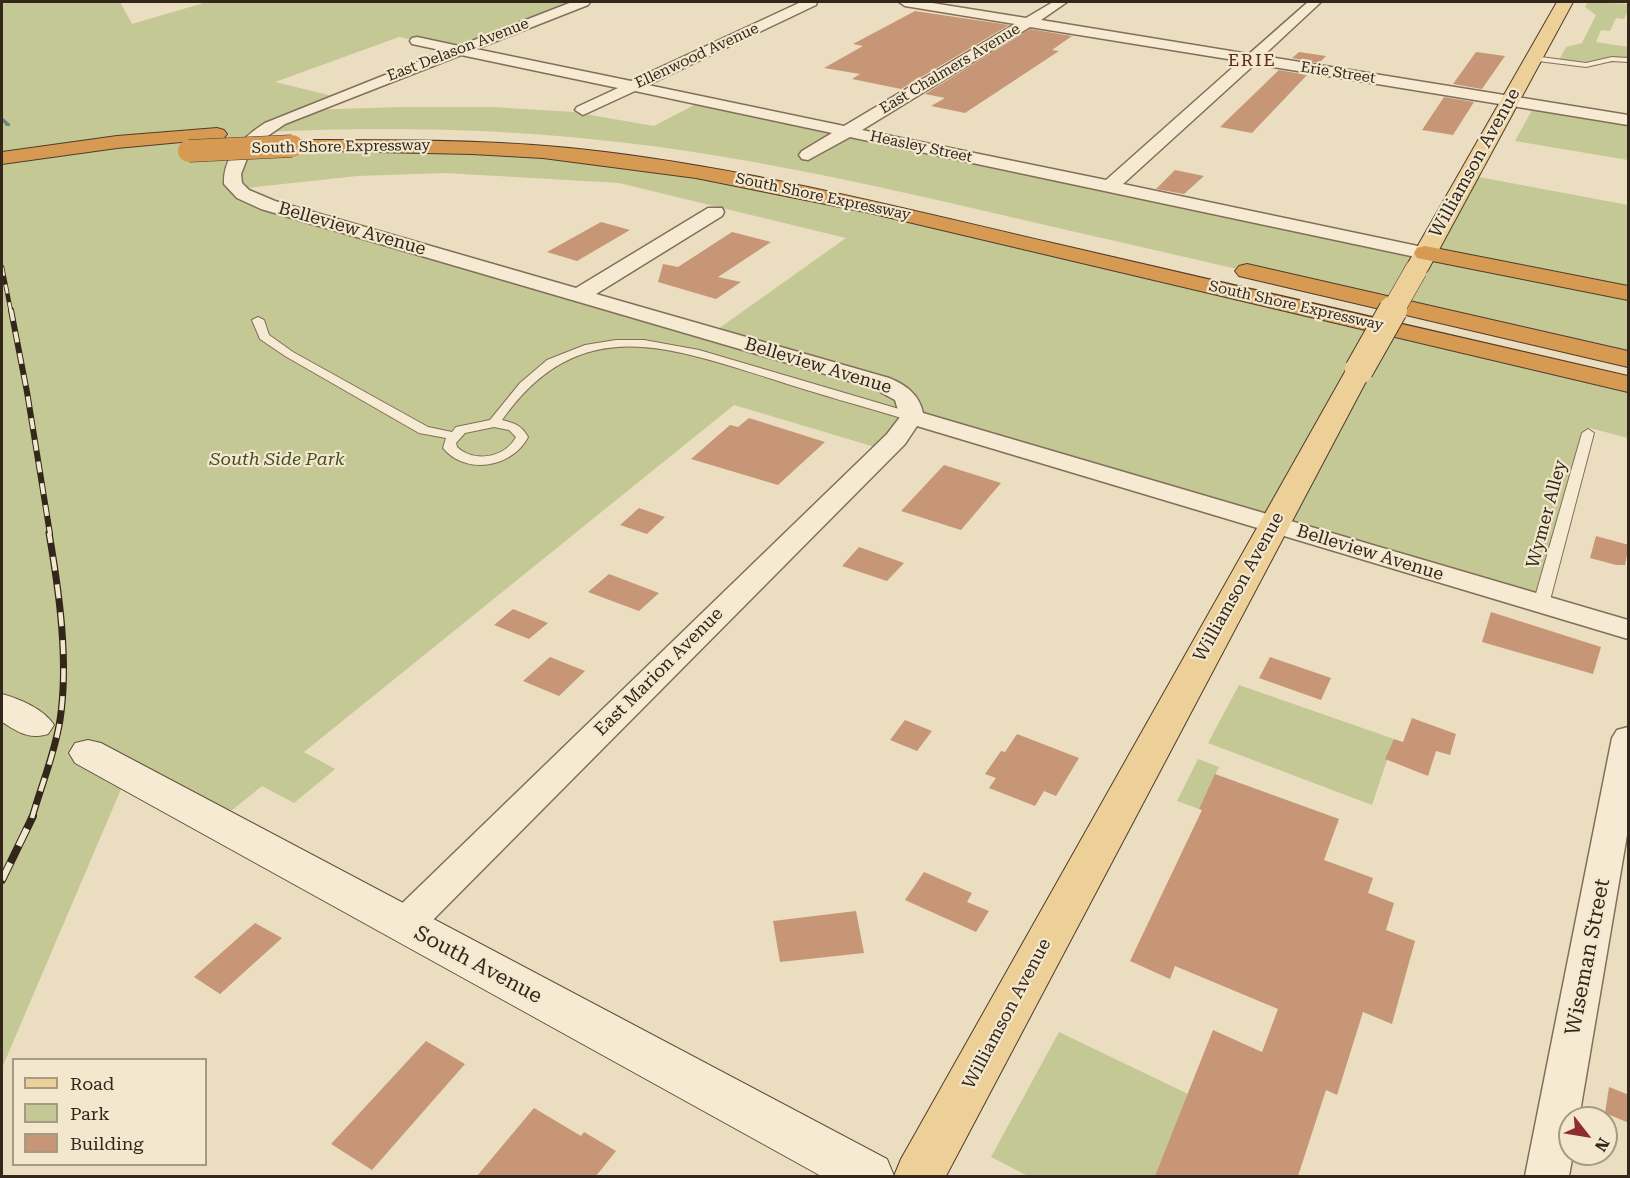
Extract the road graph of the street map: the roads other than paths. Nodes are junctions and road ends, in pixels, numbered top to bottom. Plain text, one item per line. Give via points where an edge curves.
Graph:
1 (583, 2) edge
2 (811, 2) edge
3 (905, 2) edge
4 (1061, 2) edge
5 (1315, 2) edge
6 (1565, 2) edge
7 (1028, 22) junction
8 (417, 41) dead end
9 (459, 50) junction
10 (1251, 58) junction
11 (1533, 58) junction
12 (1629, 60) edge
13 (632, 86) junction
14 (332, 99) joint
15 (1510, 101) junction
16 (583, 110) dead end
17 (1629, 120) edge
18 (846, 132) junction
19 (297, 138) junction
20 (808, 155) dead end
21 (8, 161) edge
22 (1109, 187) junction
23 (893, 191) dead end
24 (715, 212) dead end
25 (1421, 261) junction
26 (1222, 266) dead end
27 (1629, 293) edge
28 (579, 295) junction
29 (258, 321) dead end
30 (1626, 358) edge
31 (1629, 384) edge
32 (912, 417) junction
33 (494, 423) junction
34 (1588, 433) dead end
35 (454, 436) junction
36 (1273, 525) junction
37 (1541, 604) junction
38 (1629, 630) edge
39 (2, 706) edge
40 (35, 725) dead end
41 (1629, 738) edge
42 (88, 753) dead end
43 (404, 925) junction
44 (869, 1176) edge
45 (919, 1176) edge
46 (1547, 1176) edge

1 - 9 street, East Delason Avenue
2 - 13 street, Ellenwood Avenue
3 - 7 street, Erie Street
4 - 7 street, East Chalmers Avenue
5 - 10 street
6 - 11 main road, Williamson Avenue
7 - 10 street, Erie Street
7 - 18 street, East Chalmers Avenue
8 - 9 street, Heasley Street
9 - 13 street, Heasley Street
9 - 14 street, East Delason Avenue
10 - 15 street, Erie Street
10 - 22 street
11 - 12 lane via 1586,65
11 - 15 main road, Williamson Avenue
13 - 16 street, Ellenwood Avenue
13 - 18 street, Heasley Street
14 - 28 street, Belleview Avenue via 267,128 240,153 232,178 237,189 268,205
15 - 17 street, Erie Street
15 - 25 main road, Williamson Avenue
18 - 20 street, East Chalmers Avenue
18 - 22 street, Heasley Street
19 - 21 highway, South Shore Expressway, bridge via 189,151
19 - 21 highway, South Shore Expressway via 217,134 54,149
19 - 23 highway, South Shore Expressway via 426,128 593,139 760,164
19 - 31 highway, South Shore Expressway via 578,155 696,171 911,216
22 - 25 street, Heasley Street
24 - 28 street
25 - 27 highway
25 - 36 main road, Williamson Avenue, bridge
26 - 30 highway, South Shore Expressway
28 - 32 street, Belleview Avenue via 881,382 906,396
29 - 35 lane via 264,338 289,354 424,430
32 - 33 lane via 695,353 621,342 582,349 549,364 514,394
32 - 36 street, Belleview Avenue
32 - 43 street, East Marion Avenue via 896,439
33 - 35 lane via 471,426
33 - 35 lane via 514,427 522,437 515,450 495,459 461,458 450,448
34 - 37 lane, Wymer Alley
36 - 37 street, Belleview Avenue
36 - 45 main road, Williamson Avenue
37 - 38 street, Belleview Avenue
39 - 40 main road
41 - 46 street, Wiseman Street
42 - 43 main road, South Avenue
43 - 44 main road, South Avenue

